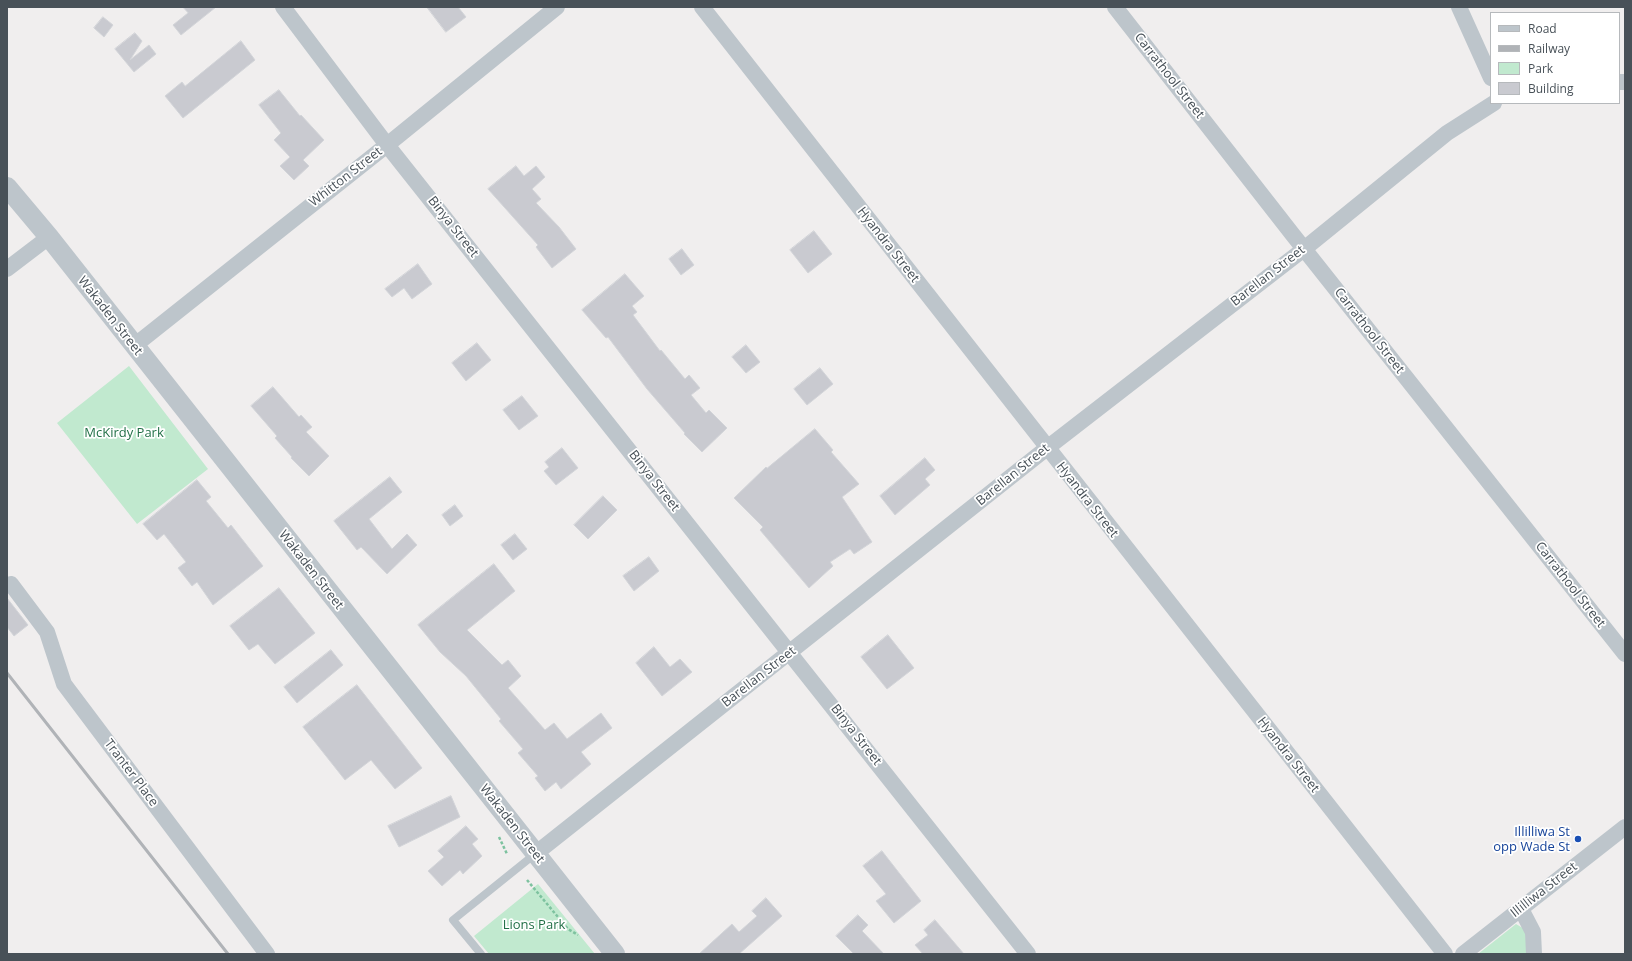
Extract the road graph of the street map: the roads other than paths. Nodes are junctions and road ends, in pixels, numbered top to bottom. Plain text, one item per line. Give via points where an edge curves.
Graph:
1 (282, 7) edge
2 (557, 7) edge
3 (702, 7) edge
4 (1115, 7) edge
5 (1459, 7) edge
6 (1490, 76) edge
7 (1492, 104) edge
8 (387, 145) junction
9 (7, 187) edge
10 (49, 237) junction
11 (1304, 249) junction
12 (7, 269) edge
13 (134, 346) junction
14 (1047, 448) junction
15 (11, 584) dead end
16 (790, 652) junction
17 (1625, 654) edge
18 (1625, 827) edge
19 (535, 854) junction
20 (1520, 909) junction
21 (267, 954) edge
22 (481, 954) edge
23 (615, 954) edge
24 (1028, 954) edge
25 (1445, 954) edge
26 (1463, 954) edge
27 (1534, 954) edge

1 - 8 street, Binya Street
2 - 8 street, Whitton Street
3 - 14 street, Hyandra Street
4 - 11 street, Carrathool Street
5 - 6 street
7 - 11 street, Barellan Street via 1447,133
8 - 13 street, Whitton Street
8 - 16 street, Binya Street
9 - 10 street, Wakaden Street
10 - 12 street
10 - 13 street, Wakaden Street
11 - 14 street, Barellan Street
11 - 17 street, Carrathool Street
13 - 19 street, Wakaden Street
14 - 16 street, Barellan Street
14 - 25 street, Hyandra Street
15 - 21 street, Tranter Place via 47,632 64,684
16 - 19 street, Barellan Street
16 - 24 street, Binya Street
18 - 20 street, Illilliwa Street
19 - 22 lane via 453,920
19 - 23 street, Wakaden Street
20 - 26 street, Illilliwa Street
20 - 27 street via 1533,932

